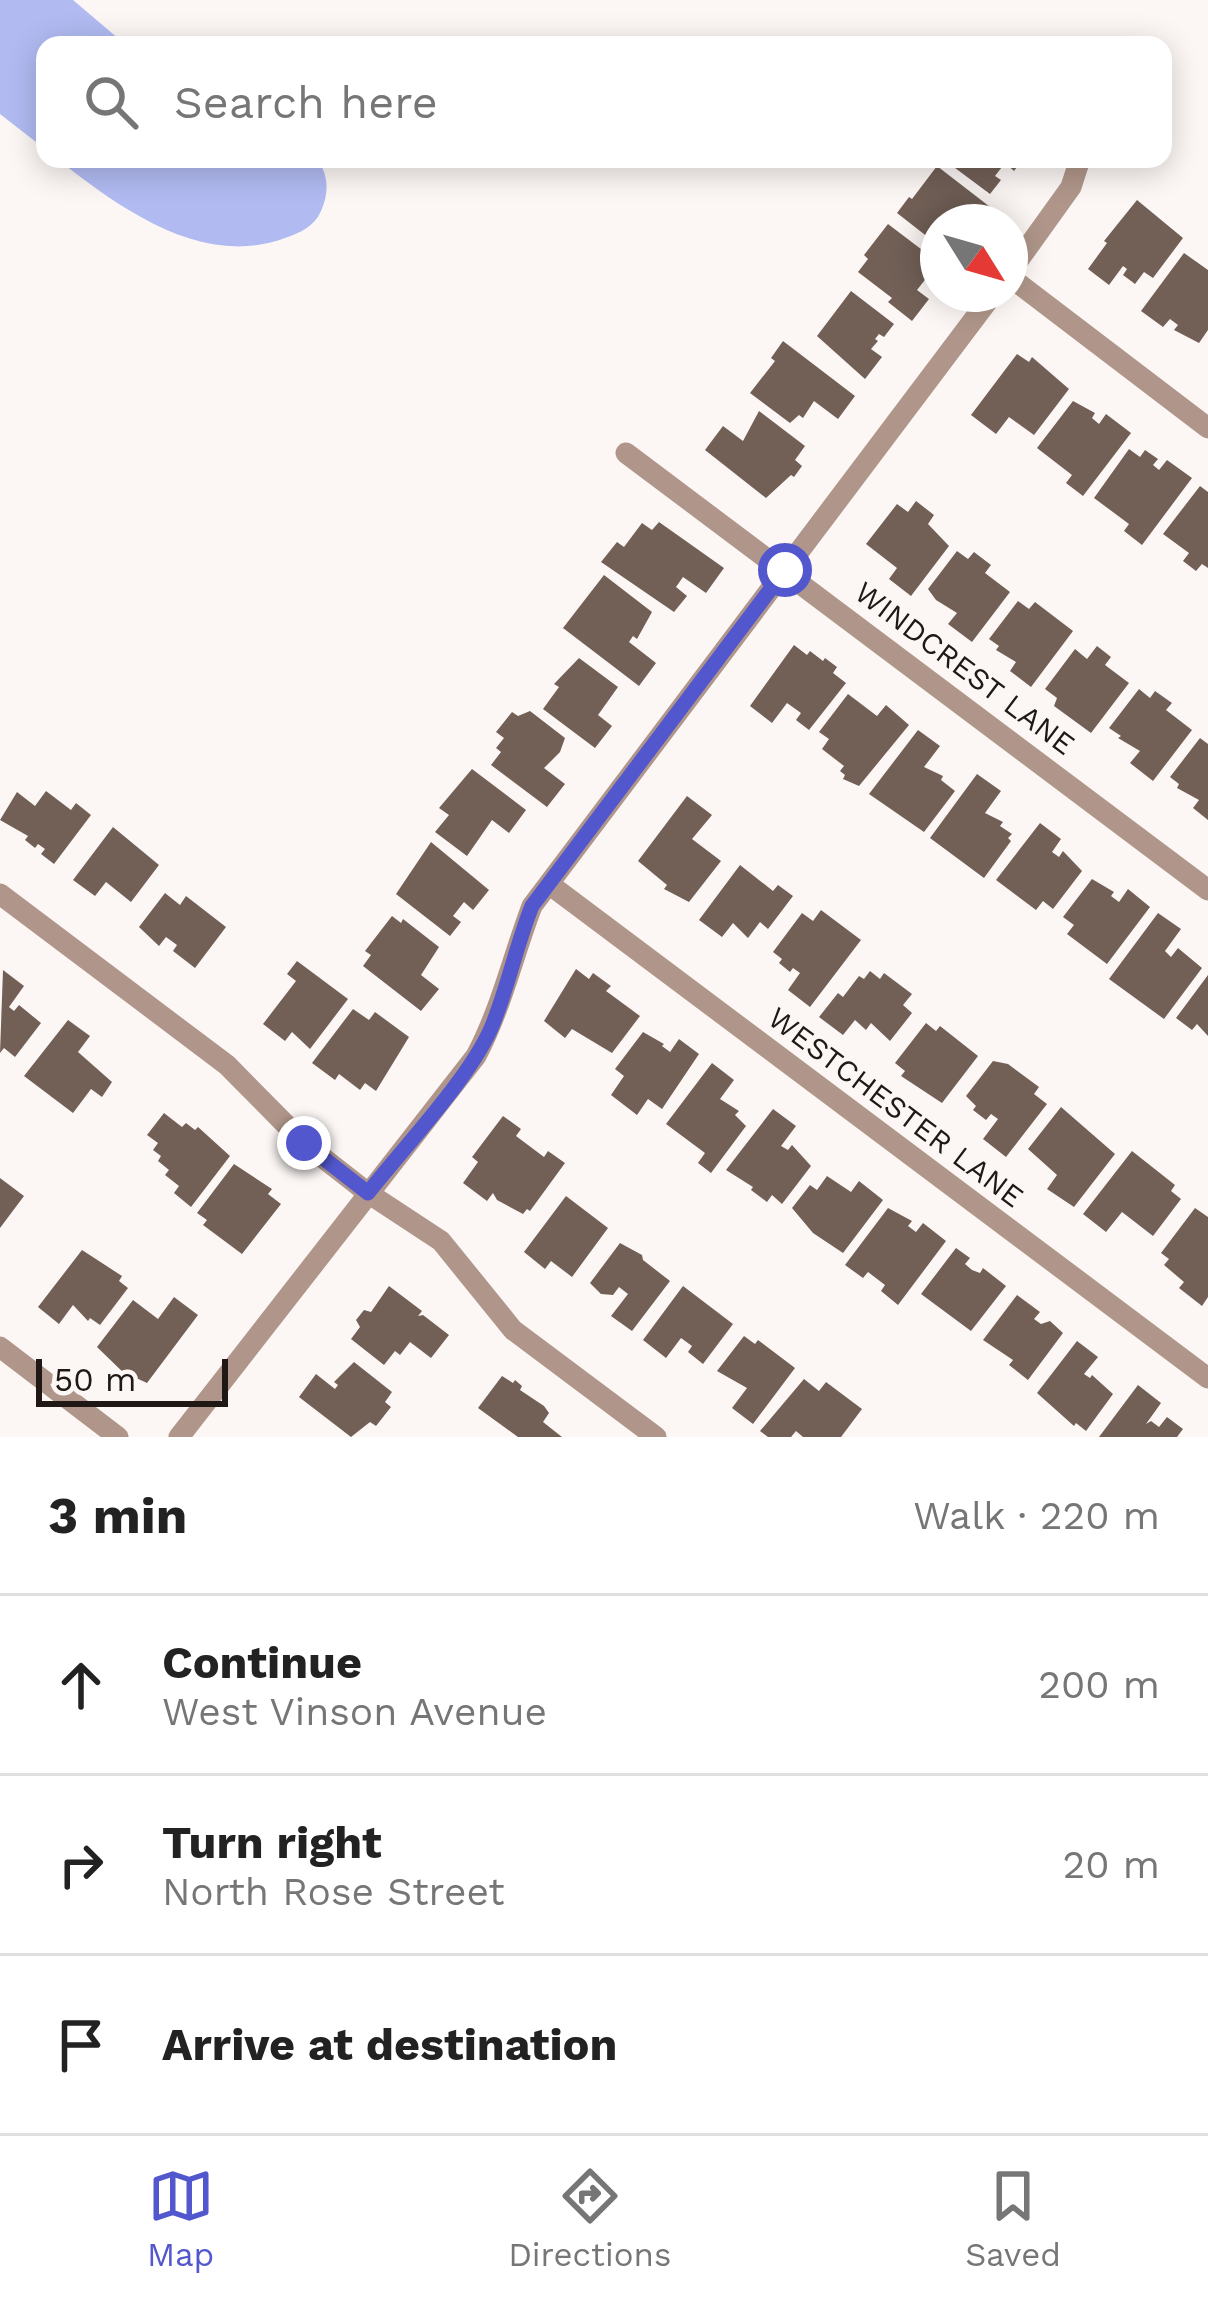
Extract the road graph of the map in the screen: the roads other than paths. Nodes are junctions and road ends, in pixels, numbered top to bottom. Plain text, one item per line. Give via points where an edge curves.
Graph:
1 (1077, 168) edge
2 (1028, 248) edge
3 (1028, 288) edge
4 (979, 312) edge
5 (1208, 428) edge
6 (626, 453) dead end
7 (785, 570) junction
8 (549, 884) junction
9 (1208, 890) edge
10 (0, 894) edge
11 (368, 1193) junction
12 (0, 1347) edge
13 (1208, 1378) edge
14 (647, 1434) edge
15 (118, 1437) edge
16 (179, 1437) edge

1 - 2 street
3 - 5 street
4 - 7 street
6 - 7 street, WINDCREST LANE
7 - 8 street
7 - 9 street, WINDCREST LANE
8 - 11 street via 532,906 476,1056
8 - 13 street, WESTCHESTER LANE
10 - 11 street via 227,1065
11 - 14 street via 441,1241 513,1330
11 - 16 street
12 - 15 street

